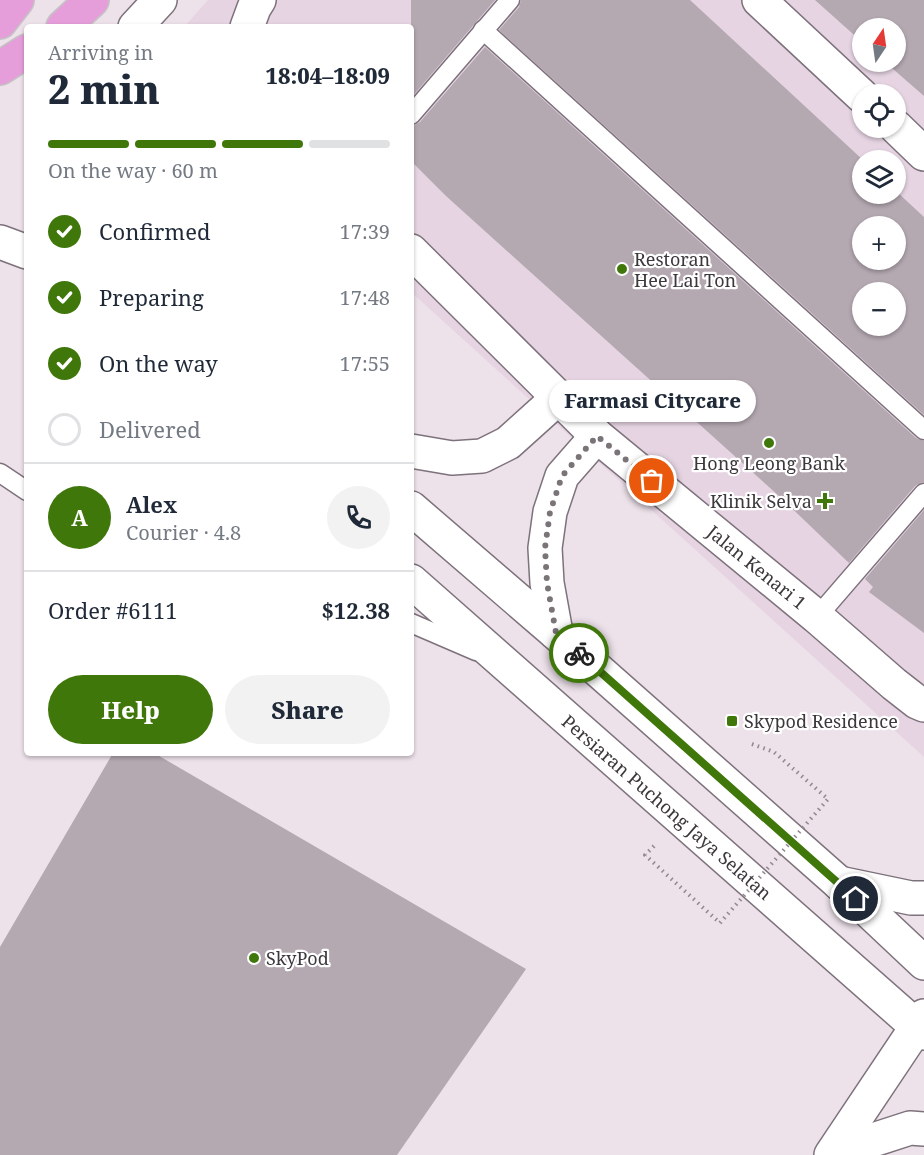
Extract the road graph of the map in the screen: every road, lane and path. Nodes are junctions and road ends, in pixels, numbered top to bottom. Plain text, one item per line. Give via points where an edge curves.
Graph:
1 (17, 0) edge
2 (92, 0) edge
3 (160, 0) edge
4 (259, 0) edge
5 (510, 0) edge
6 (759, 0) edge
7 (0, 22) edge
8 (66, 24) edge
9 (138, 24) edge
10 (248, 24) edge
11 (483, 30) junction
12 (24, 53) edge
13 (0, 68) edge
14 (852, 87) edge
15 (414, 111) edge
16 (906, 137) edge
17 (924, 154) edge
18 (0, 242) edge
19 (24, 251) edge
20 (414, 254) edge
21 (558, 398) junction
22 (924, 430) edge
23 (597, 436) junction
24 (414, 452) edge
25 (0, 473) edge
26 (24, 489) edge
27 (924, 493) edge
28 (414, 511) edge
29 (414, 584) edge
30 (818, 617) junction
31 (414, 624) edge
32 (556, 633) junction
33 (502, 662) junction
34 (924, 705) edge
35 (752, 744) dead end
36 (645, 855) dead end
37 (839, 883) junction
38 (924, 898) edge
39 (924, 963) edge
40 (922, 1025) edge
41 (924, 1130) edge
42 (832, 1154) edge

1 - 7 highway
2 - 8 highway
3 - 9 main road
4 - 10 main road
5 - 11 lane
6 - 14 main road
11 - 15 lane
11 - 22 lane
12 - 13 highway
16 - 17 main road
18 - 19 main road
20 - 21 main road, Jalan Kenari 1
21 - 23 main road, Jalan Kenari 1
21 - 24 main road via 508,443 482,456 452,458
23 - 30 main road, Jalan Kenari 1
23 - 32 main road via 562,476 550,512 545,548
25 - 26 lane
27 - 30 lane
28 - 32 main road
29 - 33 main road, Persiaran Puchong Jaya Selatan
30 - 34 main road, Jalan Kenari 1 via 894,684
31 - 33 lane
32 - 37 main road
33 - 40 main road, Persiaran Puchong Jaya Selatan
35 - 36 path, bridge via 774,752 828,799 720,923
37 - 38 main road
37 - 39 main road
40 - 42 main road
41 - 42 main road via 910,1128

